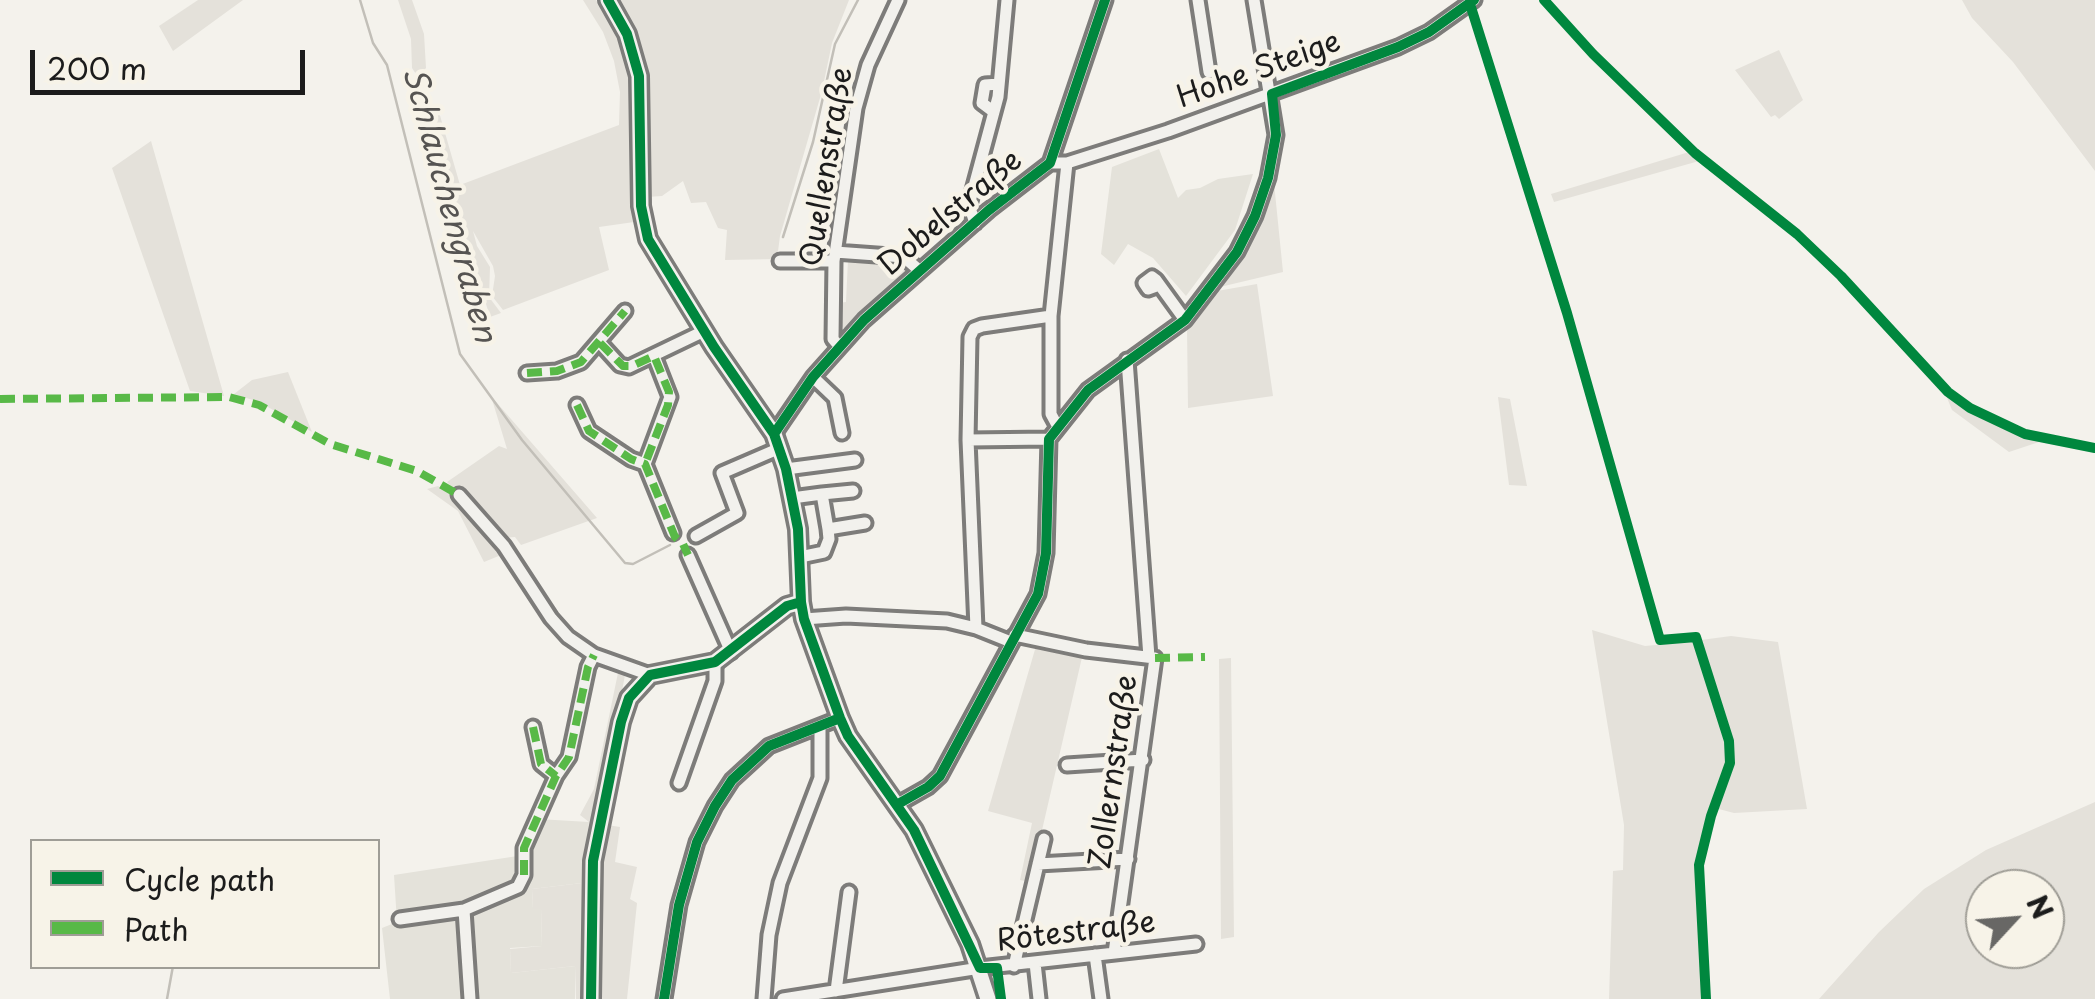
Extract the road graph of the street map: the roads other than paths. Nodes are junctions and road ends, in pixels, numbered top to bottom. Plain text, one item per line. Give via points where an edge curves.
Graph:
1 (608, 0) edge
2 (898, 0) edge
3 (1007, 0) edge
4 (1105, 0) edge
5 (1198, 0) edge
6 (1254, 0) edge
7 (1474, 0) edge
8 (1209, 72) dead end
9 (1272, 94) junction
10 (1050, 162) junction
11 (1067, 163) junction
12 (975, 223) junction
13 (834, 256) junction
14 (780, 261) dead end
15 (920, 271) junction
16 (1159, 285) dead end
17 (625, 311) dead end
18 (1052, 316) junction
19 (1185, 320) junction
20 (704, 331) junction
21 (600, 343) junction
22 (838, 346) junction
23 (654, 356) junction
24 (1128, 360) junction
25 (527, 372) dead end
26 (814, 378) junction
27 (577, 405) dead end
28 (1058, 427) junction
29 (842, 433) dead end
30 (1049, 439) junction
31 (968, 440) junction
32 (777, 441) junction
33 (855, 460) dead end
34 (645, 464) junction
35 (786, 469) junction
36 (853, 491) dead end
37 (822, 494) junction
38 (459, 495) dead end
39 (792, 498) junction
40 (865, 523) dead end
41 (828, 529) junction
42 (673, 533) dead end
43 (696, 536) dead end
44 (688, 555) dead end
45 (800, 557) junction
46 (800, 602) junction
47 (804, 619) junction
48 (976, 628) junction
49 (1013, 639) junction
50 (731, 652) junction
51 (594, 655) junction
52 (1152, 657) junction
53 (715, 662) junction
54 (650, 675) junction
55 (840, 718) junction
56 (820, 726) junction
57 (533, 727) dead end
58 (1143, 760) junction
59 (1067, 764) dead end
60 (556, 776) junction
61 (679, 783) dead end
62 (898, 804) junction
63 (1044, 839) dead end
64 (1128, 859) junction
65 (1038, 864) junction
66 (848, 892) dead end
67 (464, 910) junction
68 (400, 919) dead end
69 (1196, 944) dead end
70 (1114, 953) junction
71 (1096, 955) junction
72 (1034, 963) junction
73 (1014, 966) junction
74 (980, 968) junction
75 (836, 991) junction
76 (470, 999) edge
77 (591, 999) edge
78 (664, 999) edge
79 (764, 999) edge
80 (783, 999) edge
81 (988, 999) edge
82 (1039, 999) edge
83 (1101, 999) edge

1 - 20 street via 632,49 640,88 646,231
2 - 13 street, Quellenstraße via 856,108
3 - 12 street via 1000,84 985,84 982,103 994,112 969,205
4 - 10 street, Dobelstraße
5 - 8 street
6 - 9 street
7 - 9 street, Hohe Steige via 1430,32
9 - 11 street, Hohe Steige
9 - 19 street via 1276,135 1255,216 1237,252
10 - 11 street, Hohe Steige
10 - 12 street, Dobelstraße
11 - 18 street
12 - 15 street, Dobelstraße
13 - 14 street
13 - 15 street via 904,257
13 - 22 street, Quellenstraße
15 - 22 street, Dobelstraße
16 - 19 street
17 - 21 street
18 - 28 street via 1051,414
18 - 31 street via 974,329
19 - 24 street
20 - 23 street
20 - 32 street
21 - 23 street via 623,366
21 - 25 street via 569,368
22 - 26 street, Dobelstraße
23 - 34 street via 670,397
24 - 28 street via 1088,390
24 - 52 street, Zollernstraße
26 - 29 street via 835,398
26 - 32 street, Dobelstraße
27 - 34 street via 589,432
28 - 30 street
30 - 31 street
30 - 49 street via 1044,573
31 - 48 street
32 - 35 street
32 - 43 street via 722,473 737,513
33 - 35 street
34 - 42 street
35 - 39 street
36 - 37 street
37 - 39 street
37 - 41 street
38 - 51 street via 504,546 551,618
39 - 45 street
40 - 41 street
41 - 45 street via 824,552
44 - 50 street
45 - 46 street
46 - 47 street
46 - 50 street
47 - 48 street via 928,619
47 - 55 street
48 - 49 street
49 - 52 street
49 - 62 street via 940,776
50 - 53 street
51 - 54 street
51 - 60 street via 569,758
52 - 58 street, Zollernstraße
53 - 54 street
53 - 61 street via 716,681
54 - 77 street via 629,698 621,722 593,861
55 - 56 street
55 - 62 street
56 - 78 street via 768,746 715,806 679,905
56 - 79 street via 820,778 780,884
57 - 60 street via 541,764
58 - 59 street
58 - 64 street, Zollernstraße
60 - 67 street via 524,848 518,887
62 - 74 street
63 - 65 street
64 - 65 street
64 - 70 street, Zollernstraße
65 - 73 street
66 - 75 street
67 - 68 street
67 - 76 street
69 - 70 street, Rötestraße
70 - 71 street, Rötestraße
71 - 72 street, Rötestraße
71 - 83 street
72 - 73 street, Rötestraße
72 - 82 street
73 - 74 street, Rötestraße
74 - 75 street, Rötestraße
74 - 81 street
75 - 80 street, Rötestraße

